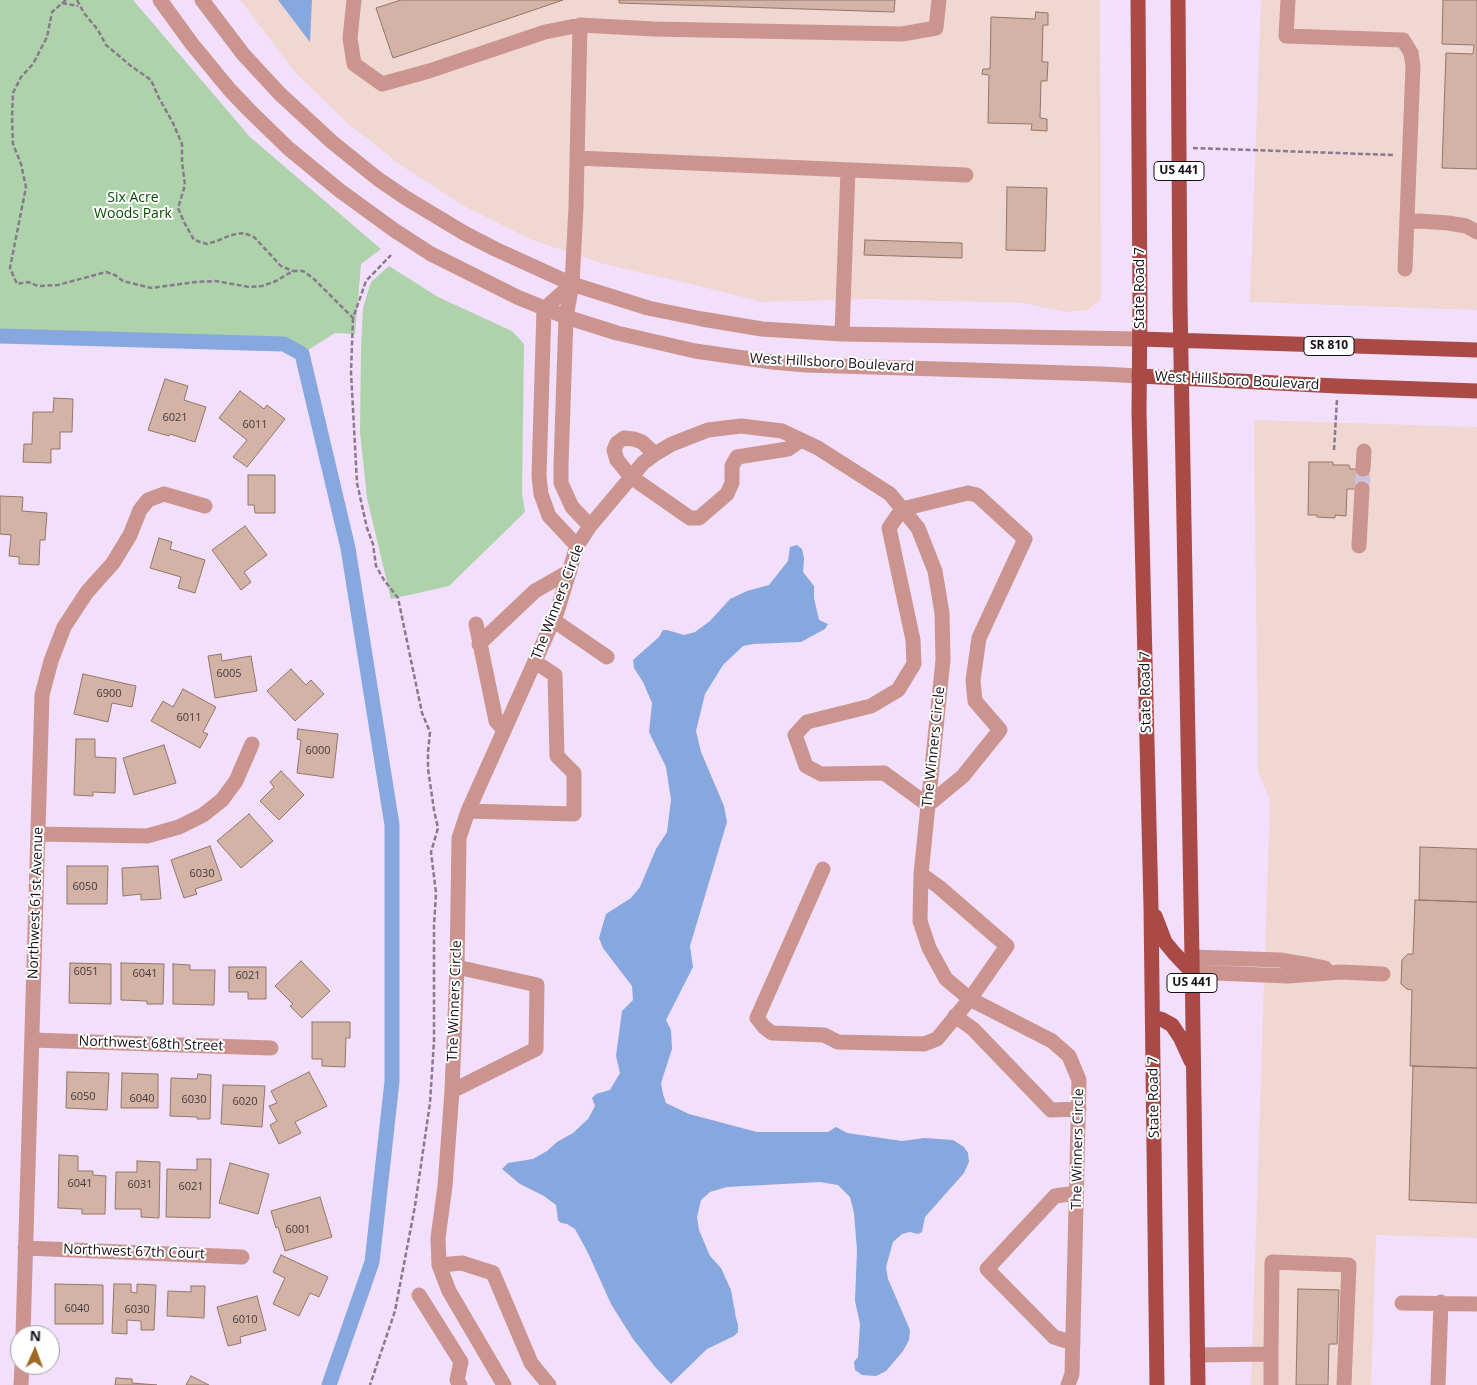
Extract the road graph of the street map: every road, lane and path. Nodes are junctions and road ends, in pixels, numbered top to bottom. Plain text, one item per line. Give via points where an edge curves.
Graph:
1 (66, 0) edge
2 (77, 0) edge
3 (160, 0) edge
4 (202, 0) edge
5 (354, 0) edge
6 (939, 0) edge
7 (1138, 0) edge
8 (1178, 0) edge
9 (1288, 0) edge
10 (62, 3) junction
11 (80, 7) junction
12 (580, 25) junction
13 (1207, 149) dead end
14 (1409, 156) junction
15 (577, 158) junction
16 (848, 170) junction
17 (966, 175) dead end
18 (1407, 222) junction
19 (1477, 232) edge
20 (391, 255) dead end
21 (1406, 269) dead end
22 (293, 271) junction
23 (572, 284) junction
24 (544, 309) junction
25 (354, 318) junction
26 (566, 318) junction
27 (842, 334) junction
28 (1140, 339) junction
29 (1181, 341) junction
30 (1477, 350) edge
31 (1139, 376) junction
32 (1182, 378) junction
33 (1337, 386) junction
34 (1477, 391) edge
35 (801, 440) junction
36 (540, 444) junction
37 (561, 444) junction
38 (1334, 450) dead end
39 (1364, 452) dead end
40 (654, 454) junction
41 (1363, 469) tunnel mouth
42 (632, 477) junction
43 (1362, 489) tunnel mouth
44 (205, 506) dead end
45 (902, 509) junction
46 (590, 526) junction
47 (577, 546) junction
48 (1360, 546) dead end
49 (570, 571) junction
50 (553, 620) junction
51 (476, 624) dead end
52 (479, 644) junction
53 (607, 657) dead end
54 (535, 662) junction
55 (504, 730) junction
56 (252, 744) dead end
57 (928, 805) junction
58 (468, 811) junction
59 (38, 834) junction
60 (823, 869) dead end
61 (921, 874) junction
62 (1151, 907) junction
63 (1192, 964) junction
64 (457, 967) junction
65 (1382, 974) dead end
66 (970, 999) junction
67 (956, 1016) junction
68 (1153, 1017) junction
69 (32, 1040) junction
70 (271, 1048) dead end
71 (1194, 1067) junction
72 (452, 1091) junction
73 (1079, 1108) junction
74 (1076, 1193) junction
75 (25, 1248) junction
76 (242, 1257) dead end
77 (439, 1265) junction
78 (419, 1295) dead end
79 (1441, 1302) junction
80 (1402, 1303) dead end
81 (1477, 1304) edge
82 (23, 1325) edge
83 (1073, 1343) junction
84 (1271, 1354) junction
85 (1197, 1356) junction
86 (458, 1384) edge
87 (370, 1385) edge
88 (504, 1385) edge
89 (549, 1385) edge
90 (1068, 1385) edge
91 (1158, 1385) edge
92 (1198, 1385) edge
93 (1271, 1385) edge
94 (1344, 1385) edge
95 (1438, 1385) edge

1 - 10 path
2 - 11 path
3 - 24 street, West Hillsboro Boulevard via 229,89 309,166 431,254
4 - 23 street via 243,54 280,94 378,179 464,233
5 - 12 street via 350,38 354,64 382,84 545,32
6 - 12 street via 936,28 902,34 654,30
7 - 28 main road, State Road 7 / US 441
8 - 29 main road, US 441
9 - 14 street via 1286,36 1403,40 1411,53 1413,66
10 - 11 path
10 - 22 path via 52,12 47,37 13,93 13,144 22,164 26,187 10,268 17,284 58,285 106,272 123,281 151,288 216,281 250,287 276,282
11 - 22 path via 106,45 150,80 173,123 182,144 185,184 178,208 194,240 207,244 244,233 254,237 281,266
12 - 15 street
13 - 14 path
14 - 18 street
15 - 16 street
15 - 23 street
16 - 17 street
16 - 27 street
18 - 19 street via 1448,223
18 - 21 street
20 - 25 path via 366,281
22 - 25 path via 303,271 313,278
23 - 24 street
23 - 26 street
23 - 27 street via 648,308 710,321 762,329
24 - 26 street, West Hillsboro Boulevard
24 - 36 street
25 - 87 path via 351,372 357,483 376,566 398,598 422,713 430,732 428,769 438,828 431,852 436,894 430,1103 395,1311
26 - 31 street, West Hillsboro Boulevard via 695,351 772,362
26 - 37 street
27 - 28 street
28 - 29 main road, SR 810
28 - 31 main road, State Road 7 / US 441
29 - 30 main road, SR 810
29 - 32 main road, US 441
31 - 32 main road, West Hillsboro Boulevard
31 - 62 main road, State Road 7 / US 441
32 - 33 main road, West Hillsboro Boulevard
32 - 63 main road, US 441
33 - 34 main road, West Hillsboro Boulevard
33 - 38 path
35 - 40 street, The Winners Circle via 782,431 741,426 708,430
35 - 42 street via 788,449 737,457 727,494 699,518 690,518
35 - 45 street, The Winners Circle via 890,494
36 - 37 street
36 - 47 street via 539,476 548,516
37 - 46 street via 562,483 572,507
39 - 41 street
40 - 42 street, The Winners Circle
40 - 42 street via 634,439 624,438 617,443 614,450 616,460
42 - 46 street, The Winners Circle
43 - 48 street
44 - 59 street, Northwest 61st Avenue via 164,494 148,500 113,563 87,592 64,627 42,695
45 - 57 street, The Winners Circle via 918,528 935,571 942,613 943,660
45 - 57 street via 968,493 977,495 1025,539 979,638 973,680 975,701 1000,730 963,776
45 - 57 street via 890,528 913,640 914,664 898,690 871,706 807,722 795,735 806,766 821,774 884,773
46 - 47 street, The Winners Circle
47 - 49 street, The Winners Circle
49 - 50 street, The Winners Circle
49 - 52 street via 535,591
50 - 53 street
50 - 54 street, The Winners Circle
51 - 52 street
52 - 55 street via 496,721
54 - 55 street, The Winners Circle
54 - 58 street via 555,675 557,756 574,773 574,814
55 - 58 street, The Winners Circle
56 - 59 street via 236,781 222,800 203,815 179,827 147,836
57 - 61 street, The Winners Circle
58 - 64 street, The Winners Circle via 459,838
59 - 69 street, Northwest 61st Avenue
60 - 67 street via 757,1018 764,1027 772,1032 824,1035 838,1042 924,1044 937,1038
61 - 66 street, The Winners Circle via 920,921 929,948 946,979
61 - 66 street via 1007,946
62 - 63 main road via 1165,942 1174,953
62 - 68 main road, State Road 7 / US 441
63 - 65 street via 1288,976 1341,972
63 - 71 main road, US 441
64 - 72 street, The Winners Circle
64 - 72 street via 537,985 536,1049
66 - 67 street
66 - 73 street, The Winners Circle via 1052,1041 1069,1056 1079,1080
67 - 73 street via 973,1029 1051,1110
68 - 71 main road via 1172,1025
68 - 91 main road, State Road 7 / US 441
69 - 70 street, Northwest 68th Street
69 - 75 street, Northwest 61st Avenue
71 - 85 main road, US 441
72 - 77 street, The Winners Circle via 438,1238
73 - 74 street, The Winners Circle
74 - 83 street, The Winners Circle
74 - 83 street via 1055,1196 987,1269 1054,1337
75 - 76 street, Northwest 67th Court
75 - 82 street, Northwest 61st Avenue
77 - 88 street, The Winners Circle via 449,1291
77 - 89 street via 462,1263 493,1273 531,1363
78 - 86 street via 461,1362
79 - 80 street
79 - 81 street
79 - 95 street
83 - 90 street, The Winners Circle via 1072,1374
84 - 85 street
84 - 93 street
84 - 94 street via 1272,1262 1349,1265
85 - 92 main road, US 441

